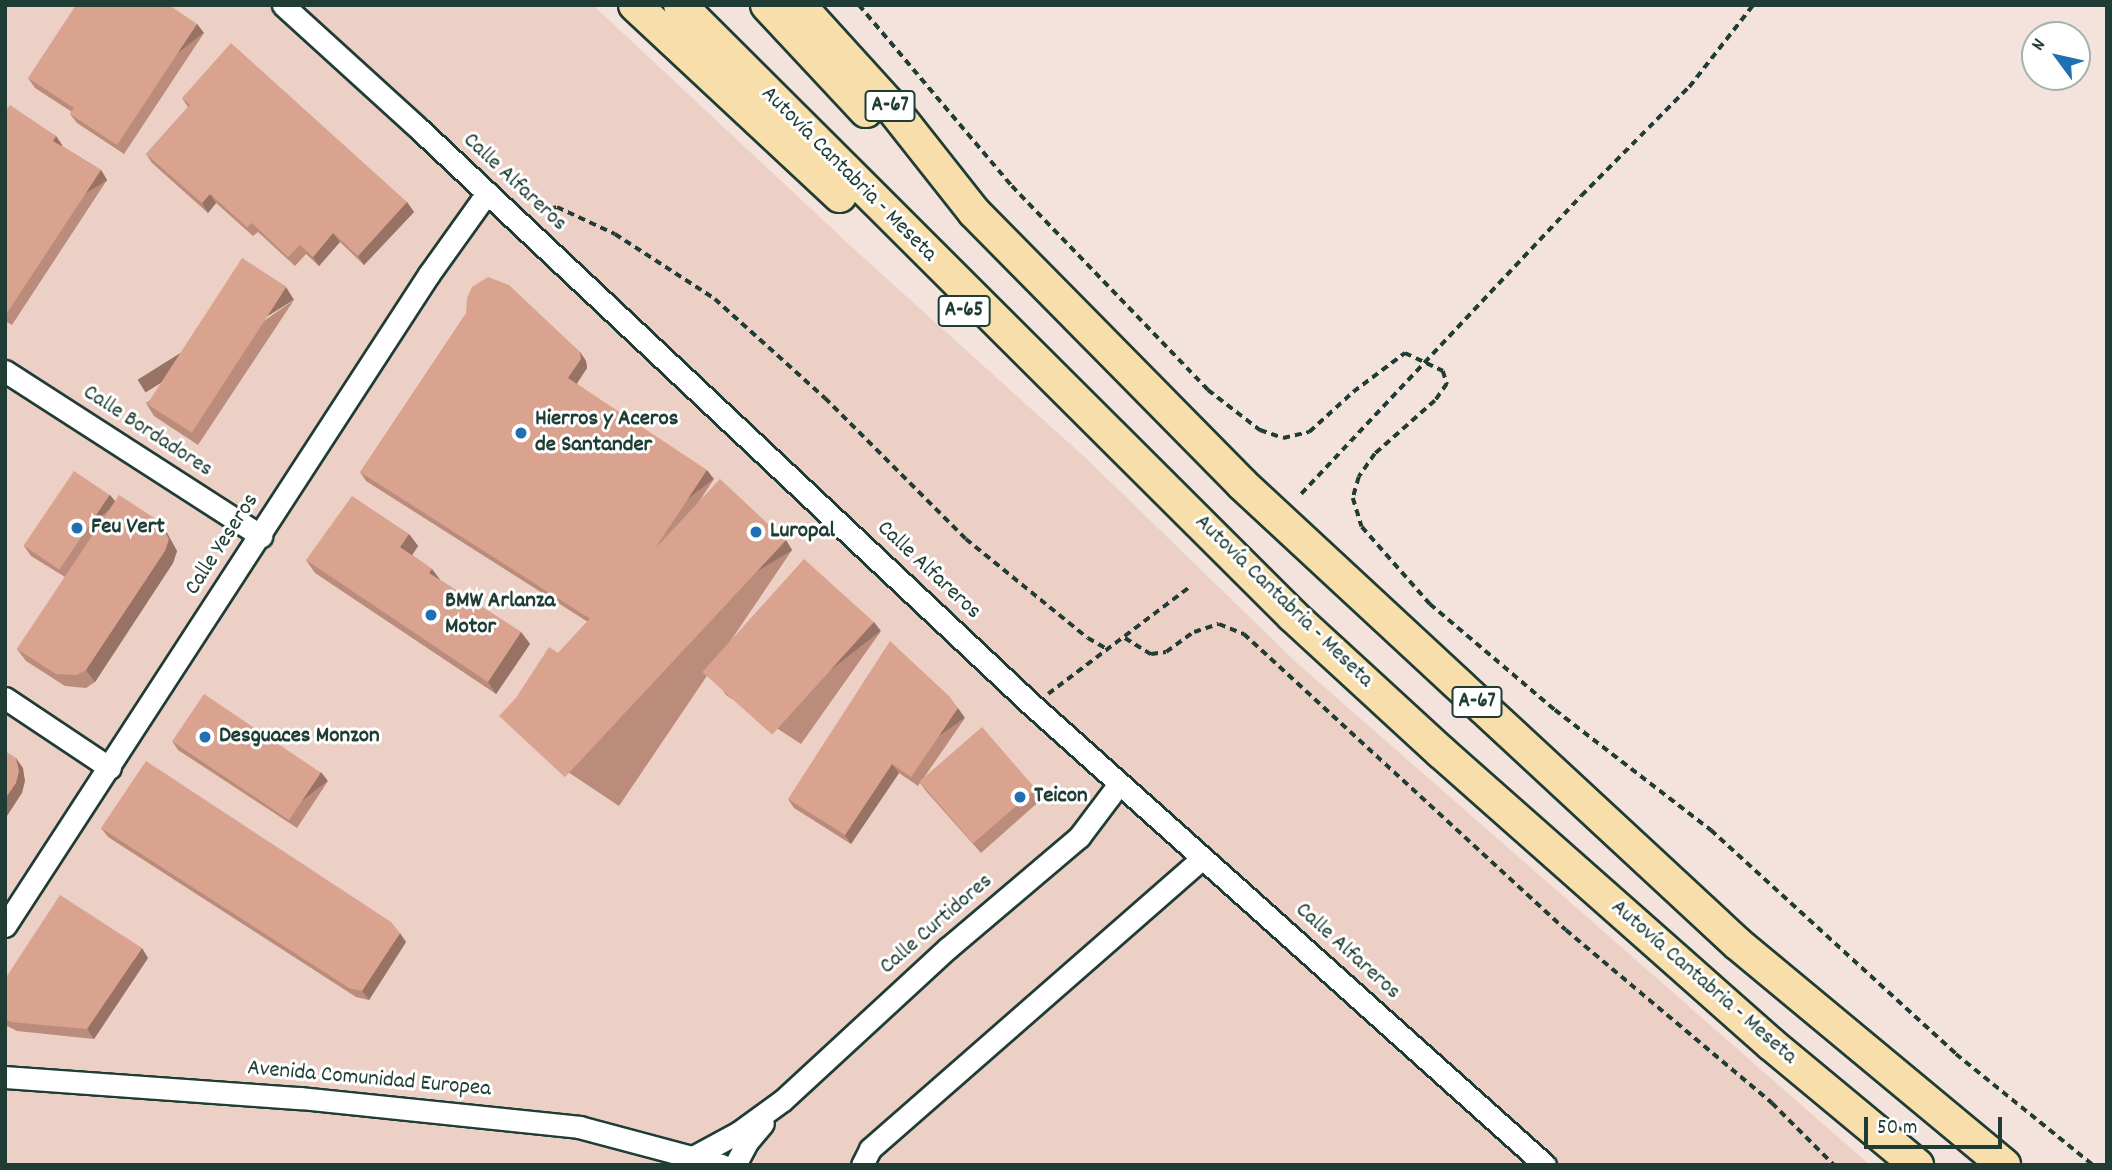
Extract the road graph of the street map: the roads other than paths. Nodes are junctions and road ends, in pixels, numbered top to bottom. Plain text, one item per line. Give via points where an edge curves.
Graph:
1 (283, 5) edge
2 (635, 5) edge
3 (680, 5) edge
4 (766, 5) edge
5 (799, 5) edge
6 (487, 193) junction
7 (974, 212) junction
8 (5, 371) edge
9 (261, 536) junction
10 (1293, 616) junction
11 (5, 698) edge
12 (110, 768) junction
13 (1119, 784) junction
14 (1202, 858) junction
15 (5, 926) edge
16 (5, 1077) edge
17 (783, 1100) junction
18 (693, 1157) junction
19 (863, 1160) edge
20 (722, 1165) edge
21 (735, 1165) edge
22 (1545, 1165) edge
23 (1917, 1165) edge
24 (2004, 1165) edge

1 - 6 street, Calle Alfareros
2 - 10 highway, A-65
3 - 10 highway, Autovía Cantabria - Meseta / A-67
4 - 7 highway via 910,157
5 - 7 highway, A-67 via 888,103
6 - 9 street, Calle Yeseros via 429,274
6 - 13 street, Calle Alfareros
7 - 24 highway, A-67 via 1242,484 1728,935
8 - 9 street, Calle Bordadores
9 - 12 street, Calle Yeseros
10 - 23 highway, Autovía Cantabria - Meseta / A-67 via 1771,1044
11 - 12 street
12 - 15 street, Calle Yeseros
13 - 14 street, Calle Alfareros
13 - 17 street, Calle Curtidores via 1079,836 948,948
14 - 19 street
14 - 22 street, Calle Alfareros
16 - 18 street, Avenida Comunidad Europea via 300,1098 579,1127
17 - 18 street, Calle Curtidores
17 - 21 street, Calle Curtidores via 748,1141
18 - 20 street, Avenida Comunidad Europea

